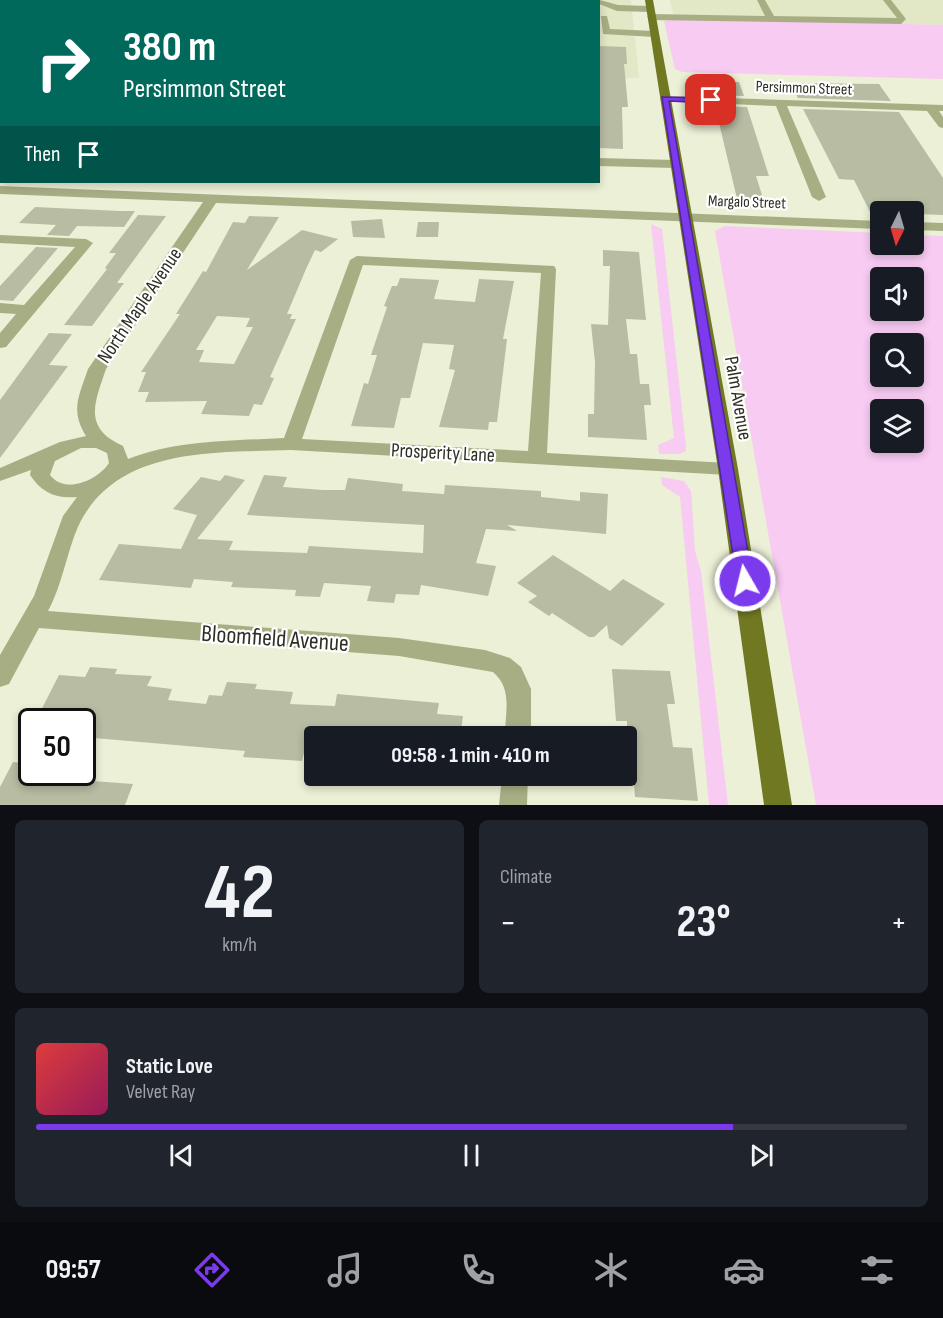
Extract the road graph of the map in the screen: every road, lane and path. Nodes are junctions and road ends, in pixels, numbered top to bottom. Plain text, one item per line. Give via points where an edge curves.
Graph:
1 (761, 0) edge
2 (887, 0) edge
3 (600, 3) edge
4 (738, 8) dead end
5 (729, 14) dead end
6 (605, 18) edge
7 (771, 19) junction
8 (650, 20) edge
9 (600, 39) edge
10 (665, 99) junction
11 (780, 103) junction
12 (930, 107) junction
13 (943, 108) edge
14 (943, 125) edge
15 (600, 162) edge
16 (675, 164) junction
17 (0, 190) edge
18 (819, 197) dead end
19 (212, 199) junction
20 (685, 217) junction
21 (870, 225) edge
22 (924, 226) edge
23 (943, 227) edge
24 (0, 238) edge
25 (0, 308) edge
26 (28, 310) junction
27 (0, 343) edge
28 (85, 420) junction
29 (291, 444) junction
30 (107, 446) junction
31 (56, 452) junction
32 (159, 454) junction
33 (537, 458) junction
34 (728, 470) junction
35 (0, 475) edge
36 (106, 477) junction
37 (51, 485) junction
38 (73, 516) junction
39 (34, 620) junction
40 (0, 677) edge
41 (518, 726) edge
42 (514, 786) edge
43 (513, 805) edge
44 (778, 805) edge

1 - 7 street
2 - 7 street via 901,21
3 - 8 street
4 - 5 street
6 - 8 street via 606,32
7 - 8 street
8 - 9 street
8 - 10 main road, Palm Avenue
10 - 11 street, Persimmon Street
10 - 16 main road, Palm Avenue
11 - 12 street, Persimmon Street
11 - 18 street
12 - 13 street, Persimmon Street
12 - 14 street
15 - 16 street
16 - 20 main road, Palm Avenue
17 - 19 street, Margalo Street
19 - 20 street, Margalo Street
19 - 28 street, North Maple Avenue via 104,356 92,381
20 - 21 street, Margalo Street
20 - 34 main road, Palm Avenue
22 - 23 street
24 - 26 street via 86,243
25 - 26 street
26 - 27 street
28 - 30 street
28 - 31 street, North Maple Avenue
29 - 32 street, Prosperity Lane
29 - 33 street, Prosperity Lane
29 - 33 street via 357,260 549,269
30 - 31 street via 81,442
30 - 32 street, Prosperity Lane
30 - 36 street via 119,462
31 - 35 street
31 - 37 street, North Maple Avenue via 41,468
32 - 36 street, Prosperity Lane
33 - 34 street, Prosperity Lane
34 - 44 main road, Palm Avenue
35 - 37 street
36 - 37 street via 79,489
36 - 38 street
37 - 38 street
38 - 39 street via 56,570
39 - 40 street
39 - 41 street, Bloomfield Avenue via 425,650 485,660 512,674 519,689
42 - 43 street

